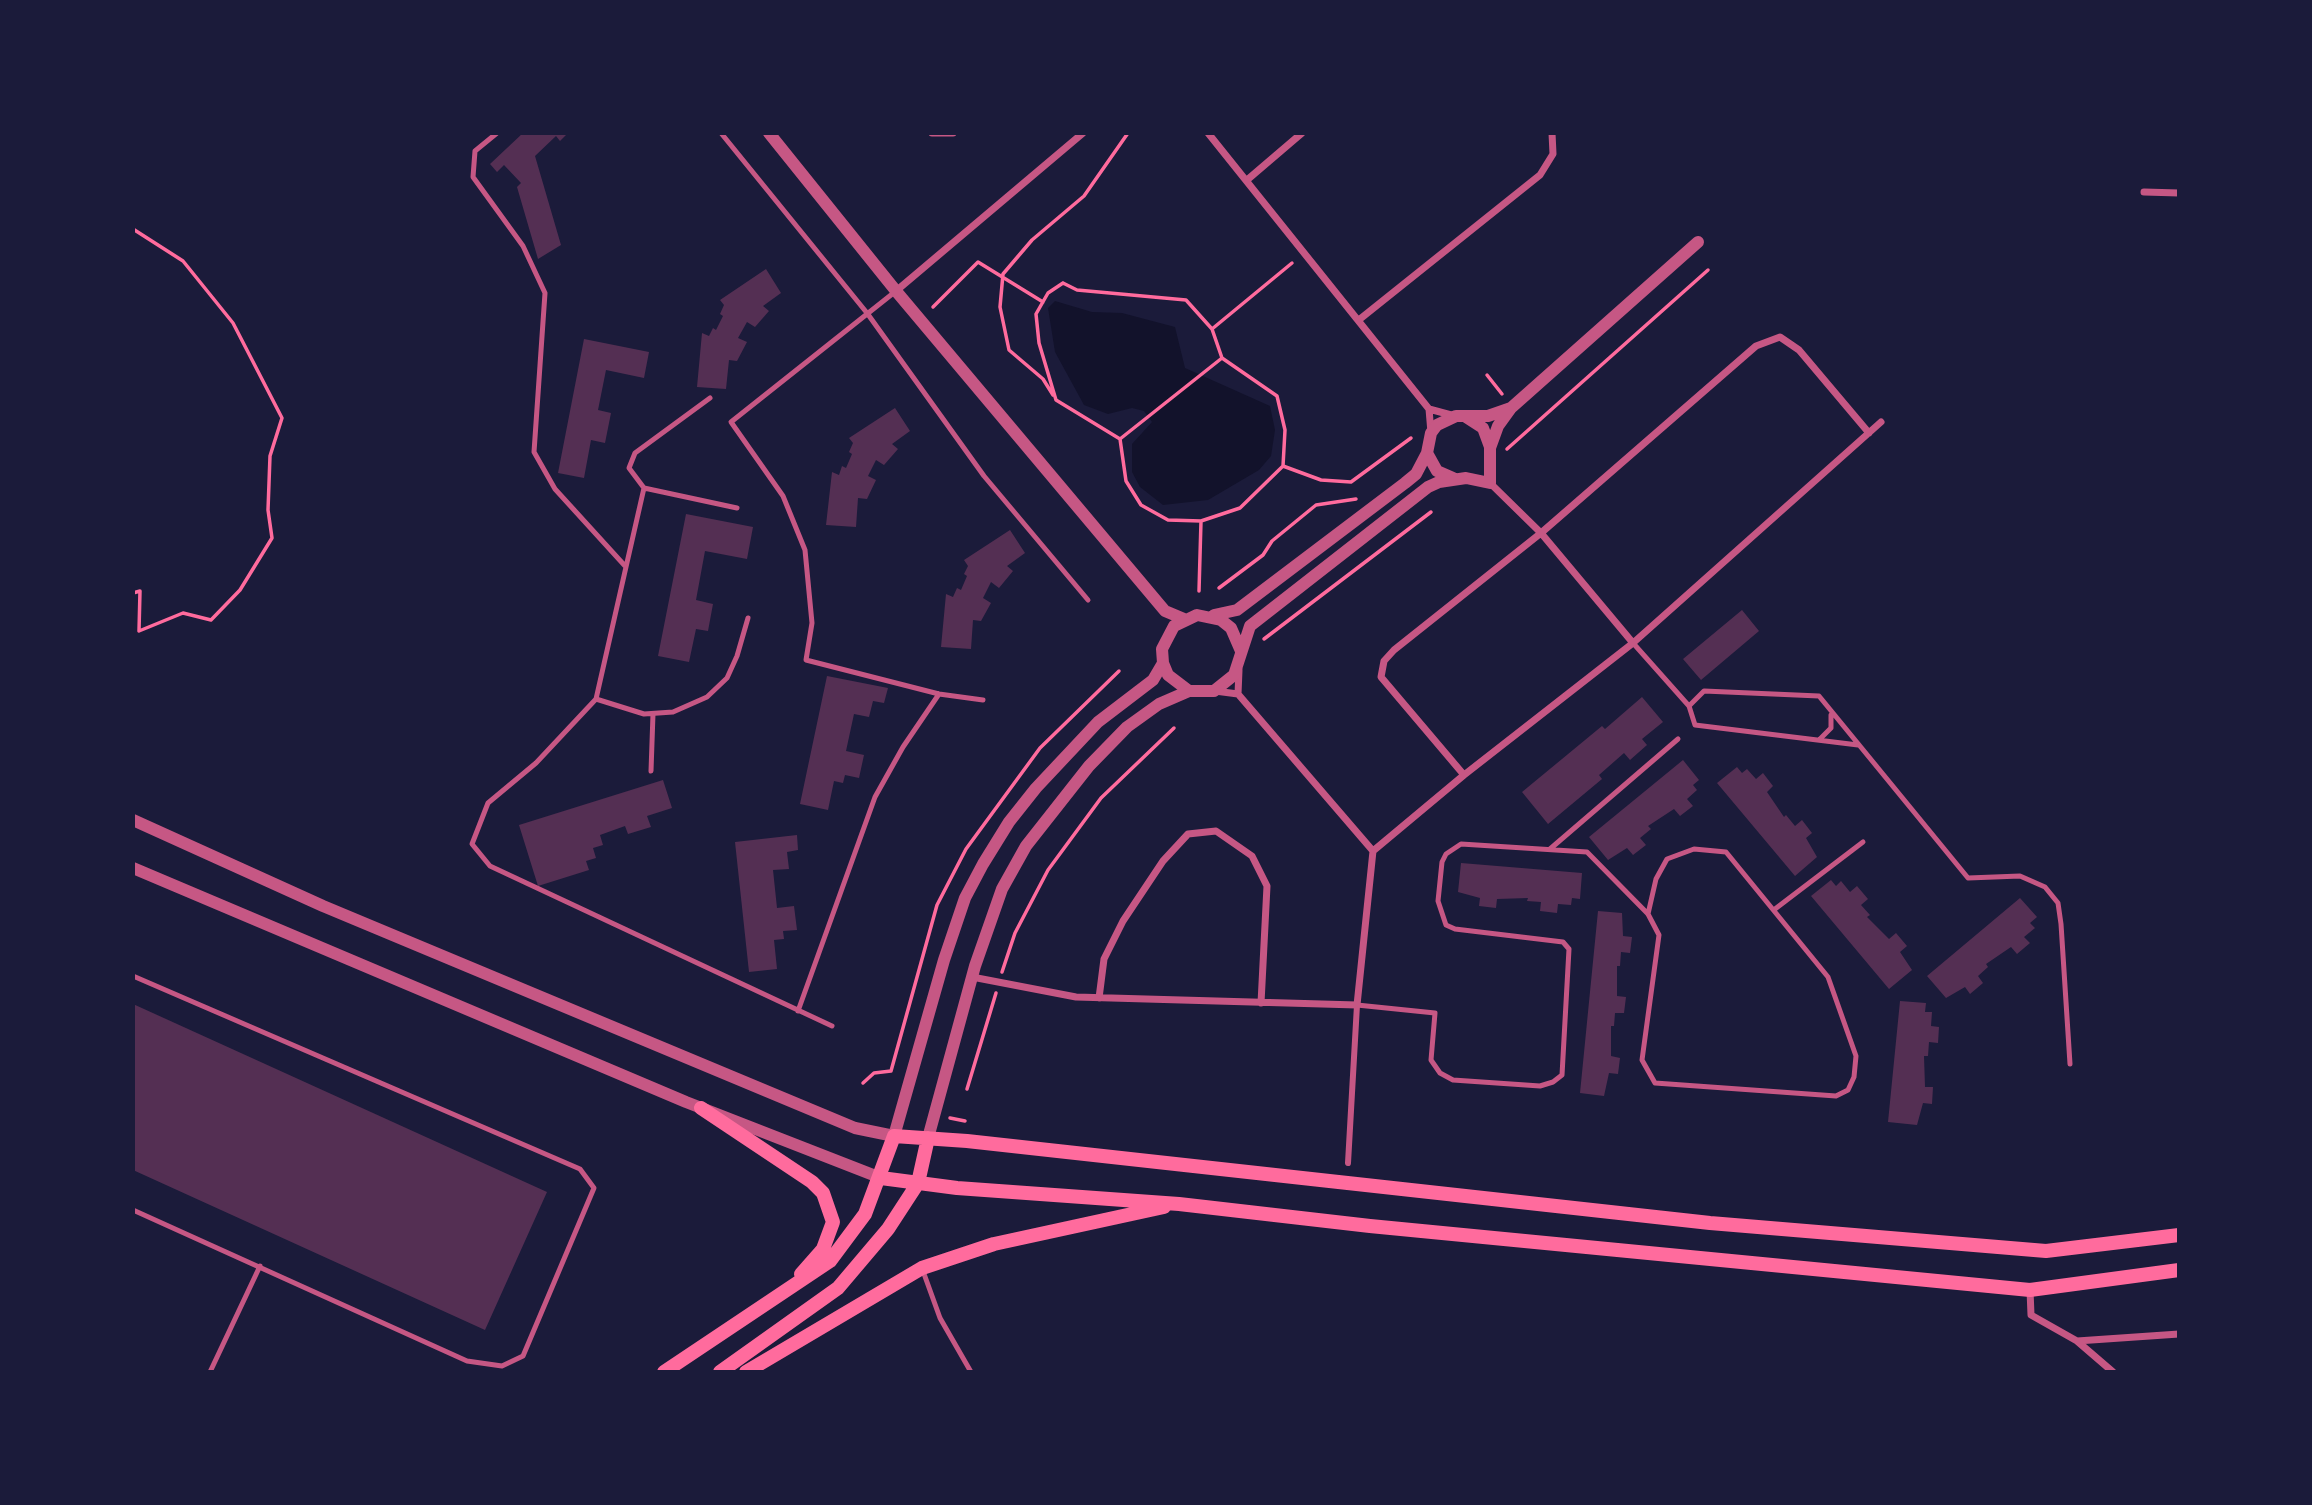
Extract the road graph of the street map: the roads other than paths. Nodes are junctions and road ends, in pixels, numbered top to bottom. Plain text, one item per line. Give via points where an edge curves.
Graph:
1 (497, 133) edge
2 (722, 133) edge
3 (769, 133) edge
4 (933, 133) edge
5 (953, 133) edge
6 (1083, 133) edge
7 (1208, 133) edge
8 (1302, 133) edge
9 (1552, 133) edge
10 (1247, 180) junction
11 (2144, 192) dead end
12 (2179, 193) edge
13 (1698, 242) dead end
14 (896, 291) junction
15 (867, 313) junction
16 (1360, 319) junction
17 (710, 398) dead end
18 (1511, 408) junction
19 (1429, 409) junction
20 (1461, 417) junction
21 (1881, 422) dead end
22 (1431, 433) junction
23 (1869, 433) junction
24 (1427, 453) junction
25 (1489, 457) junction
26 (1461, 479) junction
27 (1490, 483) junction
28 (645, 488) junction
29 (737, 508) dead end
30 (1541, 533) junction
31 (626, 567) junction
32 (1088, 600) dead end
33 (1165, 611) junction
34 (1209, 615) junction
35 (748, 618) dead end
36 (1184, 619) junction
37 (1166, 637) junction
38 (1633, 643) junction
39 (1240, 657) junction
40 (1163, 663) junction
41 (1189, 691) junction
42 (1214, 691) junction
43 (939, 694) junction
44 (1238, 694) junction
45 (1819, 696) junction
46 (596, 699) junction
47 (983, 701) dead end
48 (1689, 706) junction
49 (653, 713) junction
50 (1678, 739) dead end
51 (1816, 741) junction
52 (1858, 746) junction
53 (651, 771) dead end
54 (1464, 775) junction
55 (133, 820) edge
56 (1863, 842) dead end
57 (1549, 849) junction
58 (1373, 851) junction
59 (133, 868) edge
60 (1775, 909) junction
61 (1648, 914) junction
62 (133, 976) edge
63 (972, 976) junction
64 (1099, 998) junction
65 (1261, 1003) junction
66 (1357, 1005) junction
67 (798, 1011) junction
68 (832, 1026) dead end
69 (2070, 1065) dead end
70 (701, 1108) junction
71 (894, 1136) junction
72 (928, 1138) junction
73 (1348, 1163) dead end
74 (881, 1178) junction
75 (918, 1183) junction
76 (1179, 1204) junction
77 (133, 1210) edge
78 (2179, 1235) edge
79 (260, 1266) junction
80 (922, 1268) junction
81 (2179, 1270) edge
82 (2030, 1290) junction
83 (783, 1293) junction
84 (2179, 1334) edge
85 (2077, 1341) junction
86 (210, 1372) edge
87 (664, 1372) edge
88 (720, 1372) edge
89 (746, 1372) edge
90 (971, 1372) edge
91 (2113, 1372) edge

1 - 31 lane via 475,151 472,177 523,246 545,293 534,452 555,489
2 - 15 lane
3 - 14 street
4 - 5 street
6 - 14 street
7 - 10 street
8 - 10 street
9 - 16 street via 1553,154 1540,175
10 - 16 street
11 - 12 street
13 - 18 street
14 - 15 lane
14 - 33 street
15 - 32 lane via 984,476
15 - 43 lane via 731,422 783,496 805,550 812,623 806,660
16 - 19 street
17 - 28 lane via 635,453 629,468
18 - 20 street via 1488,416
18 - 25 street via 1498,426
19 - 20 street
19 - 22 street
20 - 22 street via 1437,425
20 - 25 street via 1483,428
21 - 23 street
22 - 24 street
23 - 30 street via 1798,350 1780,337 1756,346
23 - 38 street
24 - 26 street via 1437,471
24 - 34 street via 1416,474 1251,600 1226,615
25 - 26 street via 1475,474
25 - 27 street
26 - 27 street
26 - 39 street via 1428,487 1250,626
27 - 30 street
28 - 29 lane
28 - 31 lane
30 - 38 street
30 - 54 street via 1384,661 1381,677
31 - 46 lane
33 - 36 street
33 - 37 street
34 - 36 street
34 - 39 street via 1231,628
35 - 49 lane via 727,678 707,697 673,712
36 - 37 street
37 - 40 street
38 - 48 lane
38 - 54 street
39 - 42 street via 1234,675
39 - 44 street
40 - 41 street via 1168,674
40 - 71 street via 1153,680 1098,722 1036,788 983,864 965,898 944,960
41 - 42 street
41 - 63 street via 1159,704 1127,727 1049,814 1002,889
42 - 44 street
43 - 47 lane
43 - 67 lane via 875,797
44 - 58 street
45 - 48 lane via 1704,691
45 - 51 lane via 1833,719 1831,728
45 - 52 lane
46 - 49 lane
46 - 67 lane via 536,763 488,803 472,844 490,866
48 - 51 lane via 1695,725
49 - 53 lane
50 - 57 lane
51 - 52 lane
52 - 69 lane via 1968,878 2021,876 2045,887 2058,904
54 - 58 street
55 - 71 street via 323,906 855,1128
56 - 60 lane
57 - 61 lane via 1587,852
57 - 66 lane via 1461,844 1442,862 1438,901 1446,925 1455,929 1563,942 1569,949 1562,1075 1540,1086 1453,1080 1440,1073 1431,1060 1435,1013
58 - 66 street
59 - 70 street
60 - 61 lane via 1726,852 1694,849 1667,859 1656,879
60 - 61 lane via 1828,977 1856,1056 1848,1090 1836,1096 1655,1083 1642,1060 1658,935
62 - 79 lane via 580,1169 594,1188 523,1356 502,1366 467,1361
63 - 64 street
63 - 72 street
64 - 65 street
64 - 65 street via 1104,959 1163,861 1188,834 1216,831 1252,856 1267,886
65 - 66 street
66 - 73 street
67 - 68 lane
70 - 74 street
70 - 83 main road via 822,1193 833,1222 824,1249
71 - 72 main road
71 - 74 main road
72 - 75 main road
72 - 78 main road via 1710,1223 2046,1251
74 - 75 main road
74 - 83 main road via 865,1214 830,1262
75 - 76 main road
75 - 88 main road via 888,1229 838,1288
76 - 80 main road via 994,1244
76 - 82 main road
77 - 79 lane
79 - 86 lane
80 - 89 main road
80 - 90 lane via 940,1318
81 - 82 main road
82 - 85 street via 2031,1315
83 - 87 main road
84 - 85 street
85 - 91 street

